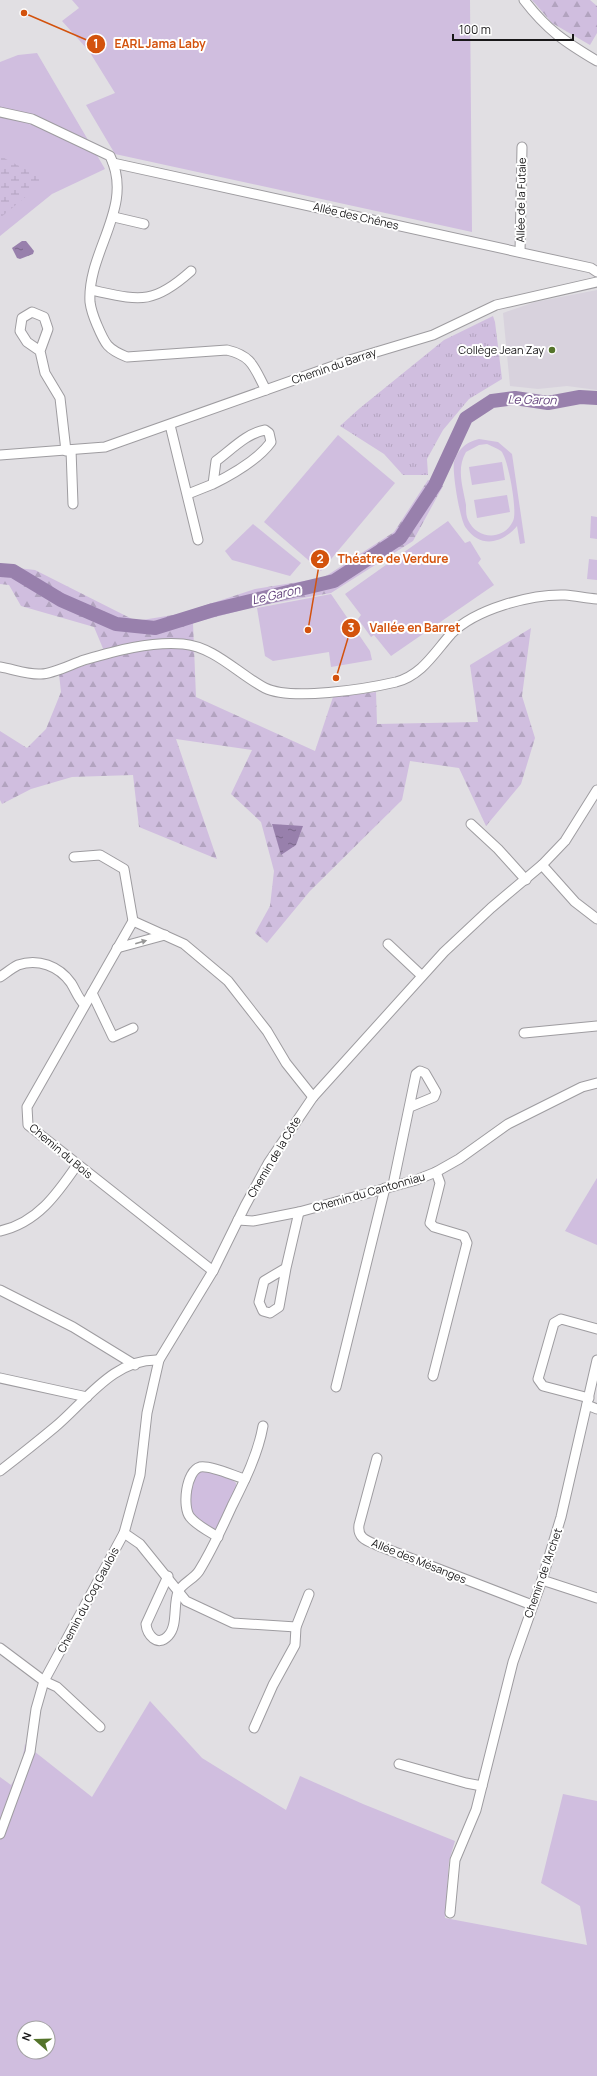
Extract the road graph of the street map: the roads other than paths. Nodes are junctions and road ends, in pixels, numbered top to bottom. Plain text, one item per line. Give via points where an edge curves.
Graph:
1 (524, 0) edge
2 (597, 59) edge
3 (0, 112) edge
4 (522, 147) dead end
5 (113, 163) junction
6 (114, 217) junction
7 (144, 224) dead end
8 (520, 252) junction
9 (191, 271) dead end
10 (597, 272) edge
11 (597, 282) edge
12 (91, 290) junction
13 (40, 351) dead end
14 (266, 390) junction
15 (170, 425) junction
16 (69, 451) junction
17 (0, 455) edge
18 (213, 484) junction
19 (188, 494) junction
20 (73, 504) dead end
21 (198, 540) dead end
22 (597, 599) edge
23 (0, 667) edge
24 (597, 790) edge
25 (471, 824) dead end
26 (74, 857) dead end
27 (542, 865) junction
28 (526, 880) junction
29 (597, 919) edge
30 (133, 921) junction
31 (165, 935) junction
32 (388, 944) dead end
33 (117, 948) junction
34 (421, 975) junction
35 (0, 977) edge
36 (92, 993) junction
37 (84, 1004) junction
38 (597, 1026) edge
39 (133, 1028) dead end
40 (524, 1033) dead end
41 (597, 1083) edge
42 (313, 1097) junction
43 (410, 1107) dead end
44 (77, 1165) junction
45 (436, 1172) junction
46 (389, 1187) junction
47 (299, 1212) junction
48 (238, 1220) junction
49 (0, 1231) edge
50 (286, 1268) junction
51 (213, 1271) junction
52 (0, 1290) edge
53 (597, 1329) edge
54 (159, 1360) junction
55 (597, 1360) edge
56 (135, 1365) junction
57 (433, 1376) dead end
58 (0, 1378) edge
59 (336, 1387) dead end
60 (87, 1396) junction
61 (588, 1402) junction
62 (597, 1408) edge
63 (263, 1426) dead end
64 (377, 1458) dead end
65 (0, 1471) edge
66 (245, 1479) junction
67 (124, 1533) junction
68 (218, 1537) junction
69 (168, 1576) junction
70 (542, 1580) junction
71 (178, 1591) junction
72 (309, 1594) dead end
73 (597, 1598) edge
74 (532, 1605) junction
75 (296, 1627) junction
76 (0, 1648) edge
77 (44, 1681) junction
78 (100, 1727) dead end
79 (254, 1728) dead end
80 (398, 1764) dead end
81 (482, 1786) junction
82 (0, 1834) edge
83 (450, 1913) dead end

1 - 2 street via 539,19 568,43
3 - 5 street via 32,119 48,126 110,156
4 - 8 street, Allée de la Futaie
5 - 6 street via 116,202
5 - 8 street, Allée des Chênes
6 - 7 street
6 - 12 street via 97,260
8 - 10 street, Allée des Chênes via 591,268
9 - 12 street via 174,286 154,297 139,299
11 - 14 street, Chemin du Barray via 496,305 433,335
12 - 14 street via 93,313 104,344 113,351 127,357 227,350 241,353 249,360
13 - 16 street via 44,373 60,398
14 - 15 street, Chemin du Barray
15 - 16 street, Chemin du Barray via 105,447
15 - 19 street
16 - 17 street, Chemin du Barray
16 - 20 street
18 - 18 street via 216,461 256,431 265,430 269,433 271,442 266,448 242,467
18 - 19 street
19 - 21 street
22 - 23 street via 564,595 536,597 503,606 477,615 464,623 451,634 423,668 414,674 397,681 304,695 284,694 266,688 198,647 163,644 126,650 42,674
24 - 27 street, Chemin de la Côte via 565,840
25 - 28 street
26 - 30 street via 100,855 124,869
27 - 28 street, Chemin de la Côte
27 - 29 street via 575,902
28 - 34 street, Chemin de la Côte via 459,937
30 - 31 street
30 - 33 street, Chemin du Bois
33 -> 31 street
31 - 42 street via 184,944 228,982 267,1031 286,1063
32 - 34 street
33 - 36 street, Chemin du Bois
34 - 42 street, Chemin de la Côte
35 - 37 street via 17,966 28,963 51,966 62,974
36 - 37 street, Chemin du Bois
36 - 39 street via 113,1036
37 - 44 street, Chemin du Bois via 27,1107 28,1125
38 - 40 street
41 - 45 street, Chemin du Cantonniau via 582,1087 508,1124
42 - 48 street, Chemin de la Côte via 269,1162
43 - 46 street
44 - 49 street via 42,1211 22,1223
44 - 51 street, Chemin du Bois
45 - 46 street, Chemin du Cantonniau
45 - 57 street via 440,1183 430,1223 434,1228 464,1236 467,1243
46 - 47 street, Chemin du Cantonniau
46 - 59 street
47 - 48 street, Chemin du Cantonniau
47 - 50 street
48 - 51 street, Chemin de la Côte
50 - 50 street via 264,1281 259,1302 263,1311 270,1313 279,1307
51 - 54 street, Chemin de la Côte
52 - 56 street via 73,1327
53 - 61 street via 561,1319 554,1323 538,1379 543,1386
54 - 56 street via 147,1360
54 - 67 street, Chemin du Coq Gaulois via 147,1413 140,1475
55 - 61 street, Chemin de l'Archet
56 - 60 street via 116,1372
58 - 60 street
60 - 65 street via 55,1427
61 - 62 street
61 - 70 street, Chemin de l'Archet via 561,1517
63 - 66 street via 260,1444
64 - 74 street, Allée des Mésanges via 359,1525 360,1537
66 - 68 street
66 - 68 street via 208,1467 200,1467 192,1472 188,1479 186,1503 190,1517
67 - 69 street via 140,1544
67 - 77 street, Chemin du Coq Gaulois
68 - 71 street via 198,1572
69 - 71 street
69 - 71 street via 146,1624 147,1632 152,1638 167,1638 171,1631
70 - 73 street
70 - 74 street, Chemin de l'Archet
71 - 75 street via 186,1601 233,1623
72 - 75 street
74 - 81 street, Chemin de l'Archet via 513,1662
75 - 79 street via 295,1645 273,1685
76 - 77 street
77 - 78 street via 57,1687
77 - 82 street, Chemin du Coq Gaulois via 36,1708 30,1752
80 - 81 street
81 - 83 street, Chemin de l'Archet via 476,1810 455,1860

